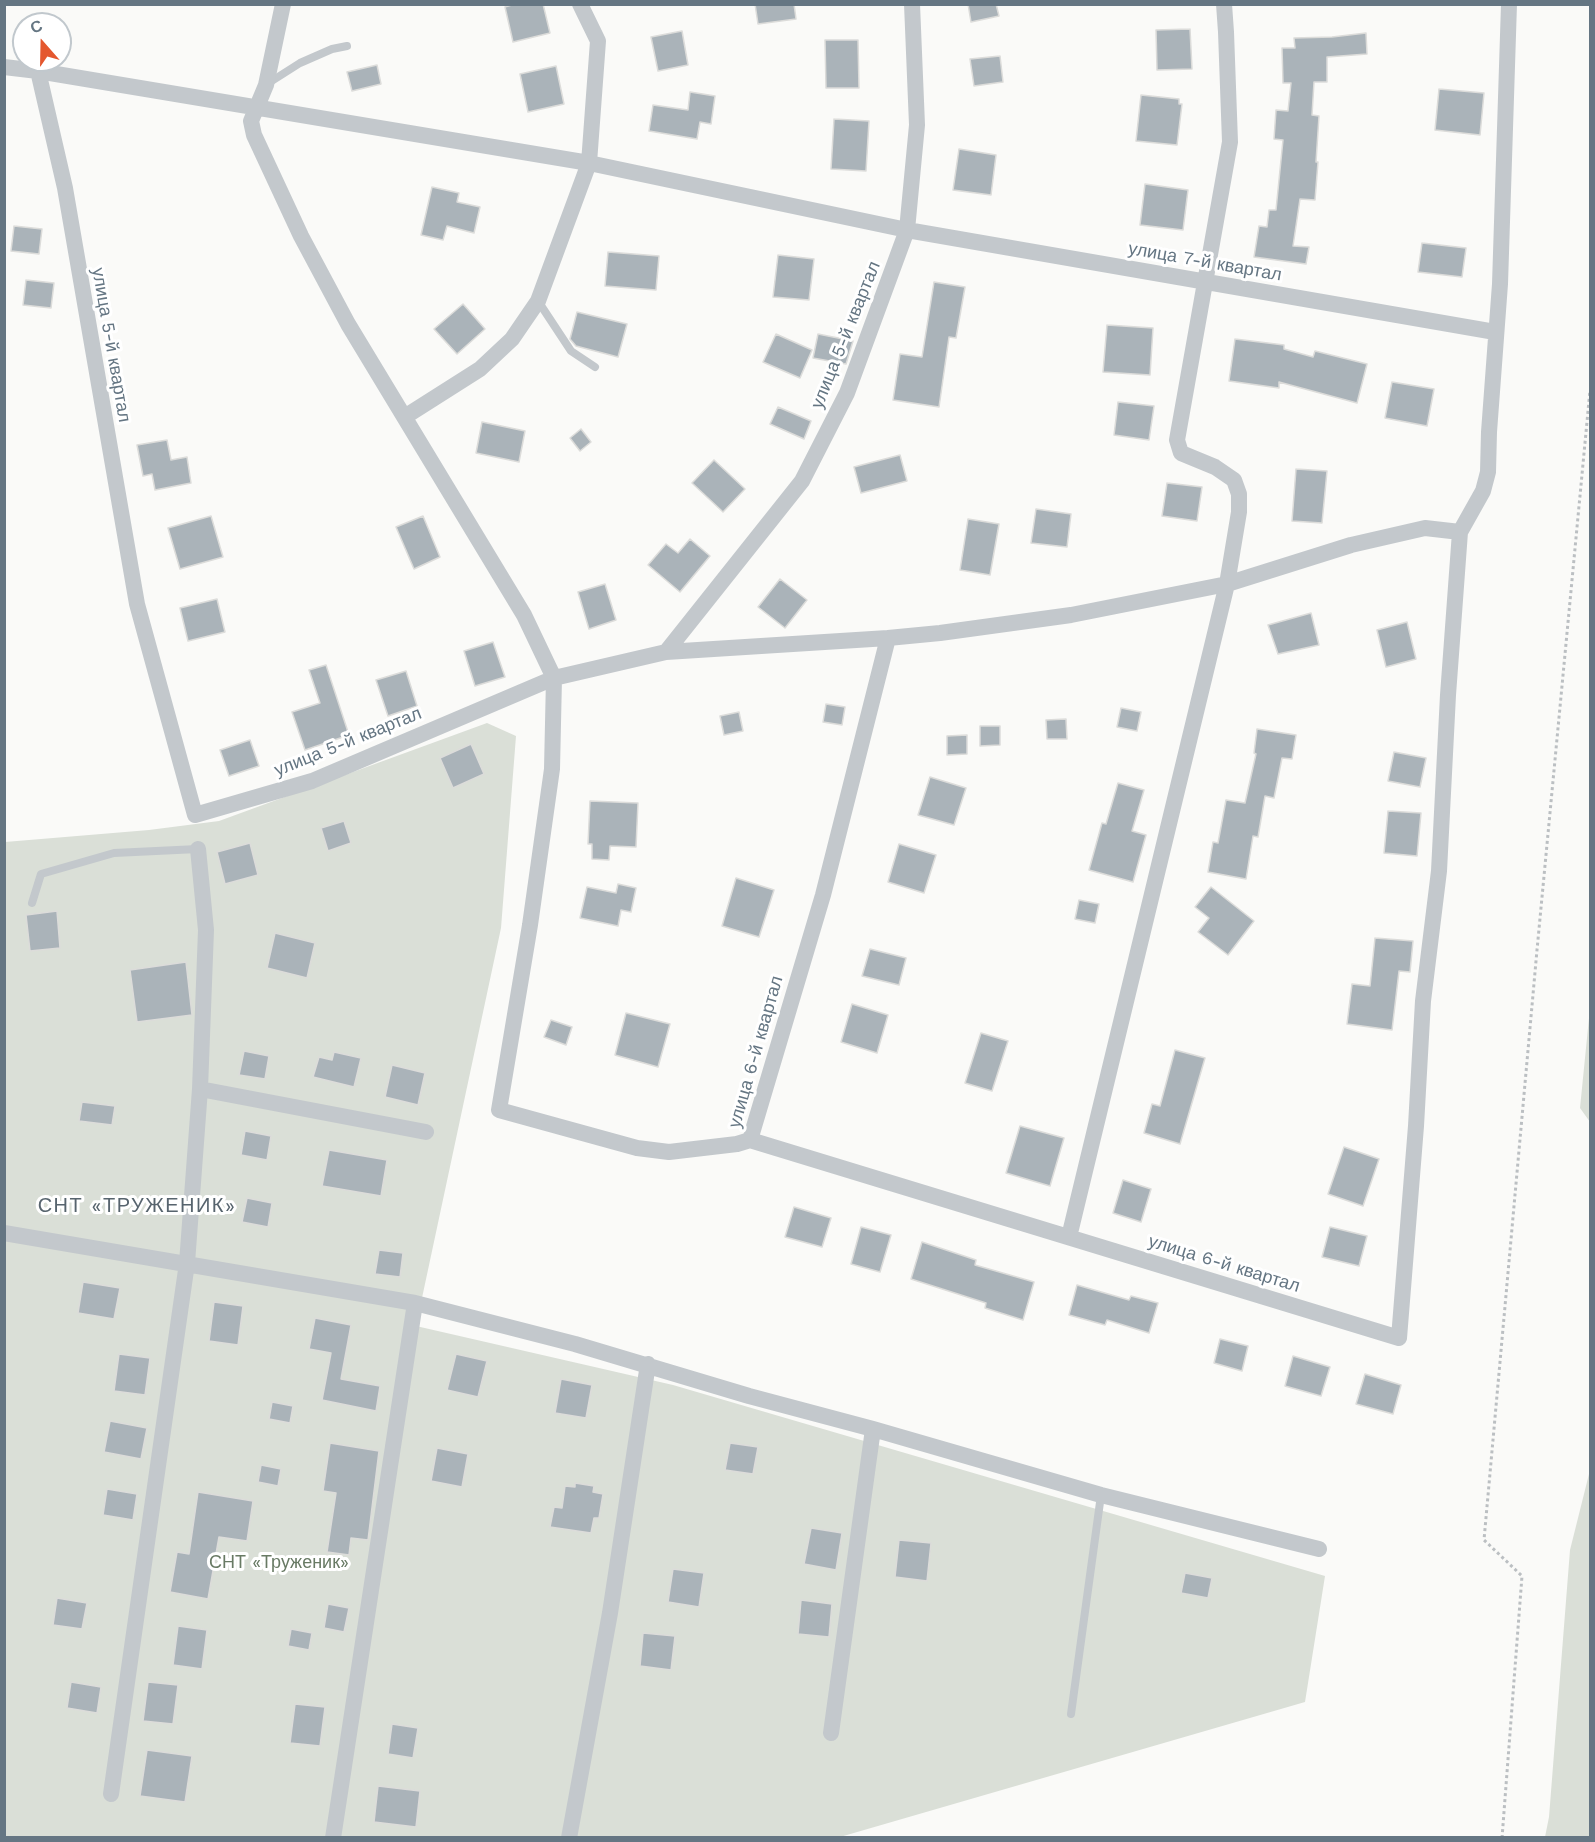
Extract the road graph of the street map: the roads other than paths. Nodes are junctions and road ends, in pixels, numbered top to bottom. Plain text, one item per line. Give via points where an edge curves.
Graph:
1 (283, 4) edge
2 (580, 4) edge
3 (912, 4) edge
4 (1224, 4) edge
5 (1509, 4) edge
6 (347, 46) dead end
7 (38, 72) edge
8 (44, 72) edge
9 (266, 85) junction
10 (258, 107) junction
11 (589, 163) junction
12 (908, 230) junction
13 (1205, 283) junction
14 (538, 301) junction
15 (1495, 332) junction
16 (595, 367) dead end
17 (406, 416) junction
18 (1460, 532) junction
19 (1227, 584) junction
20 (888, 638) junction
21 (666, 652) junction
22 (554, 678) junction
23 (198, 849) joint
24 (32, 903) dead end
25 (200, 1089) junction
26 (426, 1132) dead end
27 (750, 1140) junction
28 (4, 1233) edge
29 (1069, 1237) junction
30 (187, 1263) junction
31 (415, 1303) junction
32 (648, 1364) junction
33 (873, 1429) junction
34 (1101, 1494) junction
35 (1319, 1549) dead end
36 (1071, 1714) dead end
37 (831, 1733) dead end
38 (111, 1794) dead end
39 (333, 1838) edge
40 (569, 1838) edge

1 - 9 street
2 - 11 street via 597,41
3 - 12 street, улица 5-й квартал via 917,125
4 - 13 street via 1230,142
5 - 15 street
6 - 9 lane via 300,63
7 - 22 street, улица 5-й квартал via 65,188 137,604 195,815 312,781
8 - 10 street, улица 7-й квартал
9 - 10 street
10 - 11 street, улица 7-й квартал
10 - 17 street via 251,121 254,135 296,226 348,324
11 - 12 street, улица 7-й квартал
11 - 14 street
12 - 13 street, улица 7-й квартал
12 - 21 street, улица 5-й квартал via 847,393 802,482
13 - 15 street, улица 7-й квартал
13 - 19 street via 1177,440 1180,453 1215,467 1234,480 1239,494
14 - 16 lane via 571,351
14 - 17 street via 512,339 480,369
15 - 18 street via 1488,472 1484,490
17 - 22 street via 524,615
18 - 19 street via 1425,528 1351,545
18 - 29 street, улица 6-й квартал via 1439,871 1423,1001 1400,1338
19 - 20 street via 1071,615
19 - 29 street
20 - 21 street
20 - 27 street, улица 6-й квартал via 823,896
21 - 22 street, улица 5-й квартал
22 - 27 street via 552,769 500,1110 637,1148 669,1152
23 - 24 lane via 114,854 40,874
23 - 25 street via 206,930
25 - 26 street
25 - 30 street
27 - 29 street, улица 6-й квартал
28 - 30 street
30 - 31 street
30 - 38 street
31 - 32 street
31 - 39 street
32 - 33 street
32 - 40 street via 610,1613
33 - 34 street
33 - 37 street
34 - 35 street
34 - 36 lane

